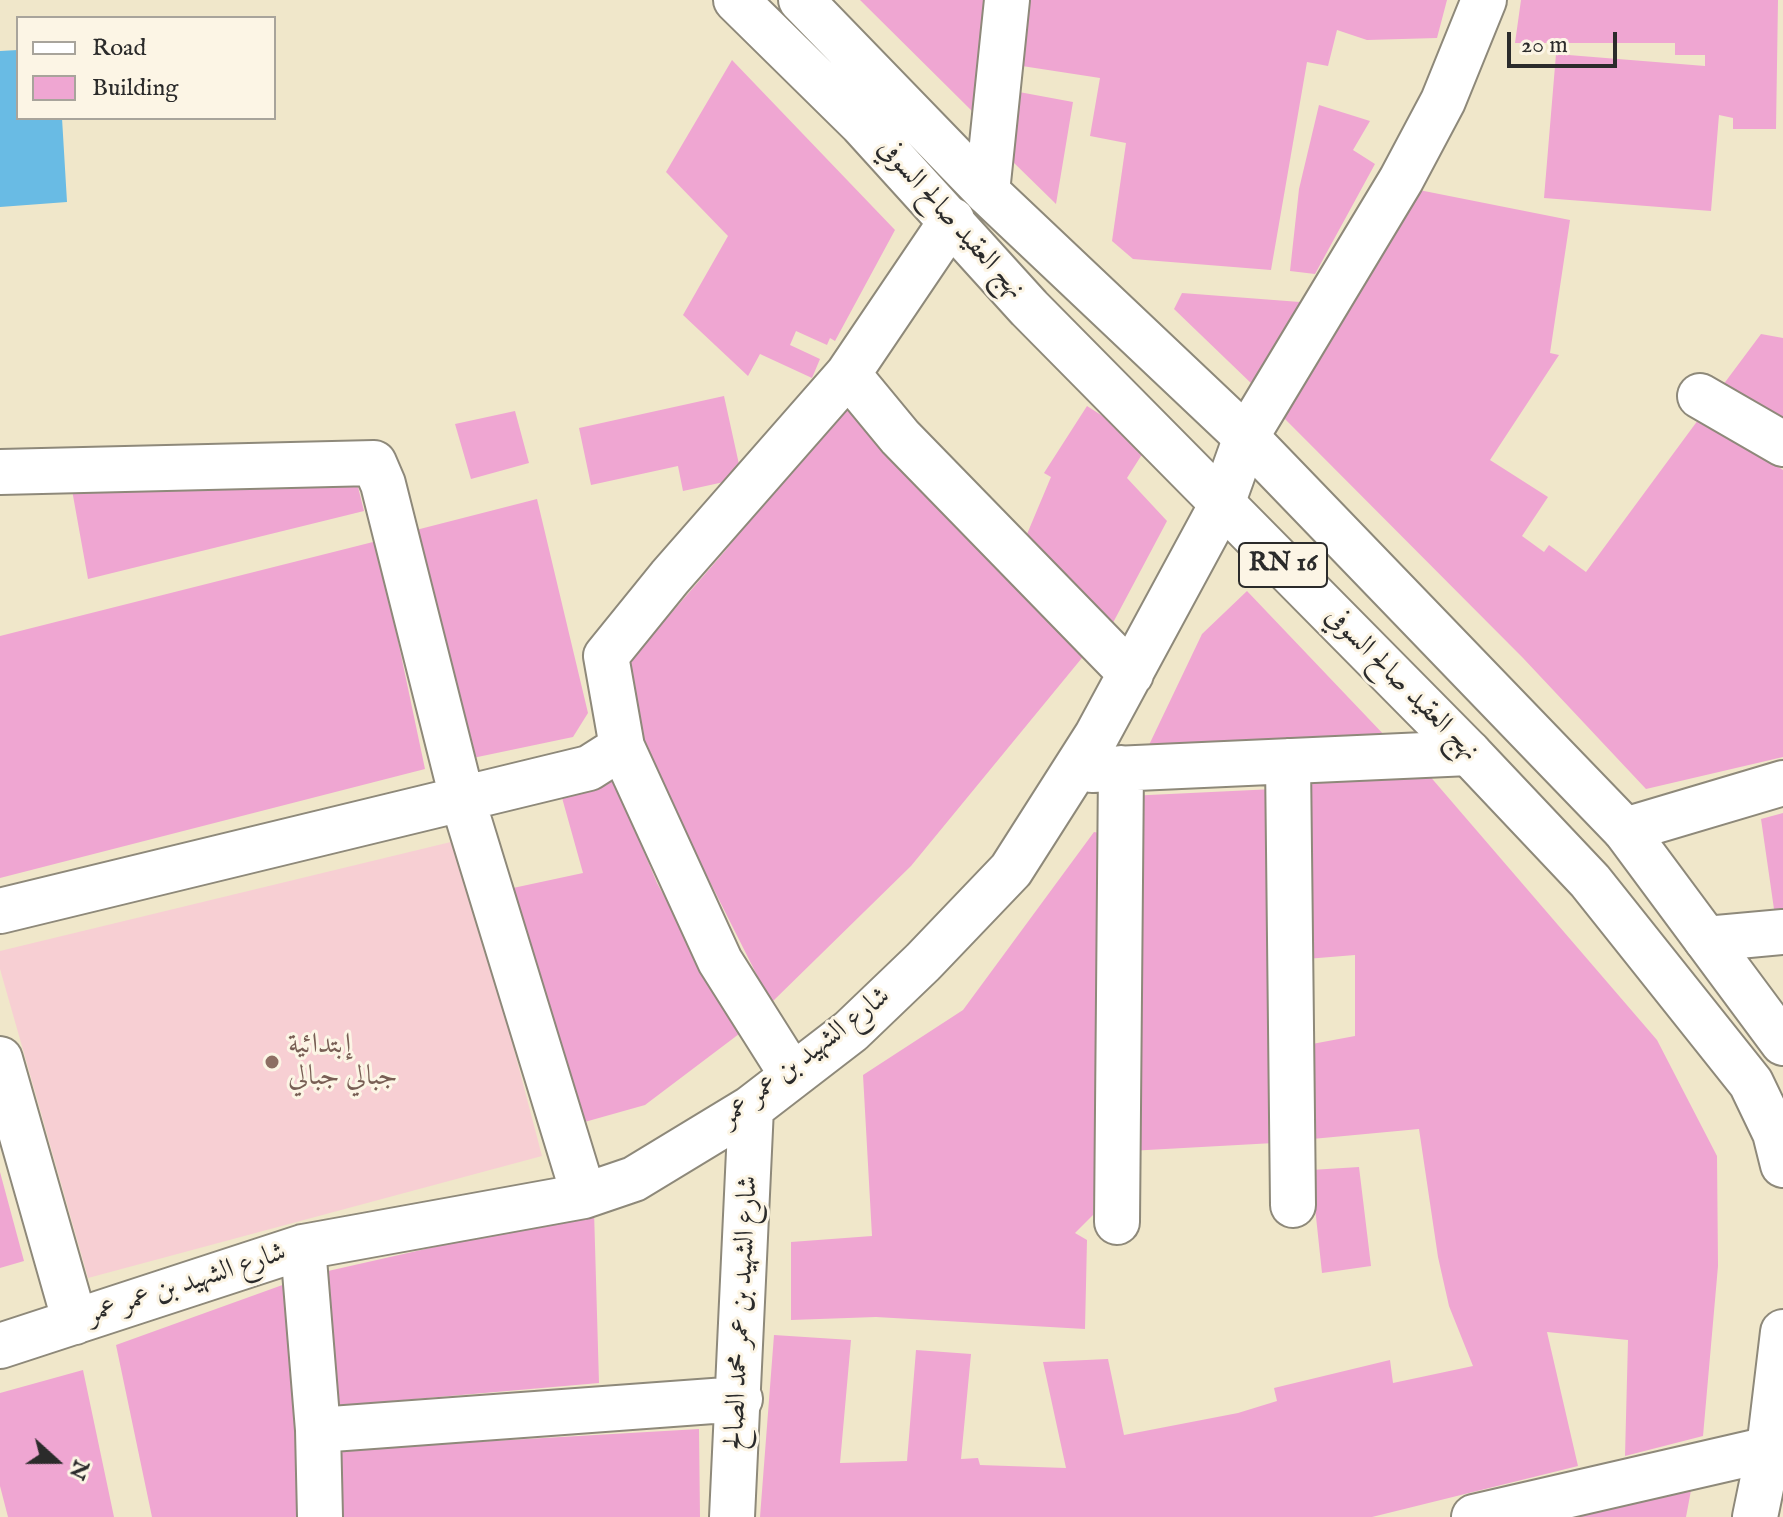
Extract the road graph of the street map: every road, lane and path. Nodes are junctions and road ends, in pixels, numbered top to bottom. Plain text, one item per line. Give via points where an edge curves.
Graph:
1 (736, 0) edge
2 (801, 0) edge
3 (1007, 0) edge
4 (1484, 0) edge
5 (987, 192) junction
6 (952, 220) junction
7 (848, 374) junction
8 (1700, 396) dead end
9 (1246, 437) junction
10 (1783, 444) edge
11 (0, 472) edge
12 (1222, 504) junction
13 (1131, 674) junction
14 (622, 747) junction
15 (1469, 753) junction
16 (1288, 761) junction
17 (1121, 768) junction
18 (1074, 771) junction
19 (1783, 783) edge
20 (462, 798) junction
21 (1625, 830) junction
22 (0, 911) edge
23 (1783, 932) edge
24 (1706, 939) junction
25 (1783, 1043) edge
26 (0, 1059) edge
27 (792, 1075) junction
28 (751, 1108) junction
29 (1783, 1165) edge
30 (584, 1196) junction
31 (1293, 1205) dead end
32 (1117, 1222) dead end
33 (303, 1247) junction
34 (75, 1322) junction
35 (1783, 1332) edge
36 (0, 1346) edge
37 (740, 1399) junction
38 (318, 1430) junction
39 (1769, 1449) junction
40 (320, 1517) edge
41 (732, 1517) edge
42 (1474, 1517) edge
43 (1755, 1517) edge

1 - 6 street, نهج العقيد صالح السوفي / RN 16
2 - 5 street, نهج العقيد صالح السوفي / RN 16
3 - 5 street
4 - 9 street, شارع الشهيد بن عمر عمر via 1443,101 1401,180
5 - 9 street, نهج العقيد صالح السوفي / RN 16
6 - 7 street
6 - 12 street, نهج العقيد صالح السوفي / RN 16 via 1029,308
7 - 13 street via 900,437
7 - 14 street via 606,656
8 - 10 street
9 - 12 street, شارع الشهيد بن عمر عمر
9 - 21 street, نهج العقيد صالح السوفي / RN 16
11 - 20 street via 374,463
12 - 13 street, شارع الشهيد بن عمر عمر
12 - 15 street, نهج العقيد صالح السوفي / RN 16
13 - 18 street, شارع الشهيد بن عمر عمر
14 - 20 street via 589,768
14 - 27 street via 720,961
15 - 16 street
15 - 29 street, نهج العقيد صالح السوفي / RN 16 via 1590,881 1690,1002 1751,1083 1775,1133
16 - 17 street
16 - 31 street
17 - 18 street
17 - 32 street
18 - 27 street, شارع الشهيد بن عمر عمر via 1011,870 851,1031
19 - 21 street
20 - 22 street
20 - 30 street
21 - 24 street, نهج العقيد صالح السوفي / RN 16
23 - 24 street
24 - 25 street, نهج العقيد صالح السوفي / RN 16
26 - 34 street
27 - 28 street, شارع الشهيد بن عمر عمر
28 - 30 street, شارع الشهيد بن عمر عمر via 634,1179
28 - 37 street, شارع الشهيد بن عمر محمد الصالح
30 - 33 street, شارع الشهيد بن عمر عمر
33 - 34 street, شارع الشهيد بن عمر عمر
33 - 38 street
34 - 36 street, شارع الشهيد بن عمر عمر
35 - 39 street
37 - 38 street
37 - 41 street, شارع الشهيد بن عمر محمد الصالح
38 - 40 street
39 - 42 street
39 - 43 street

